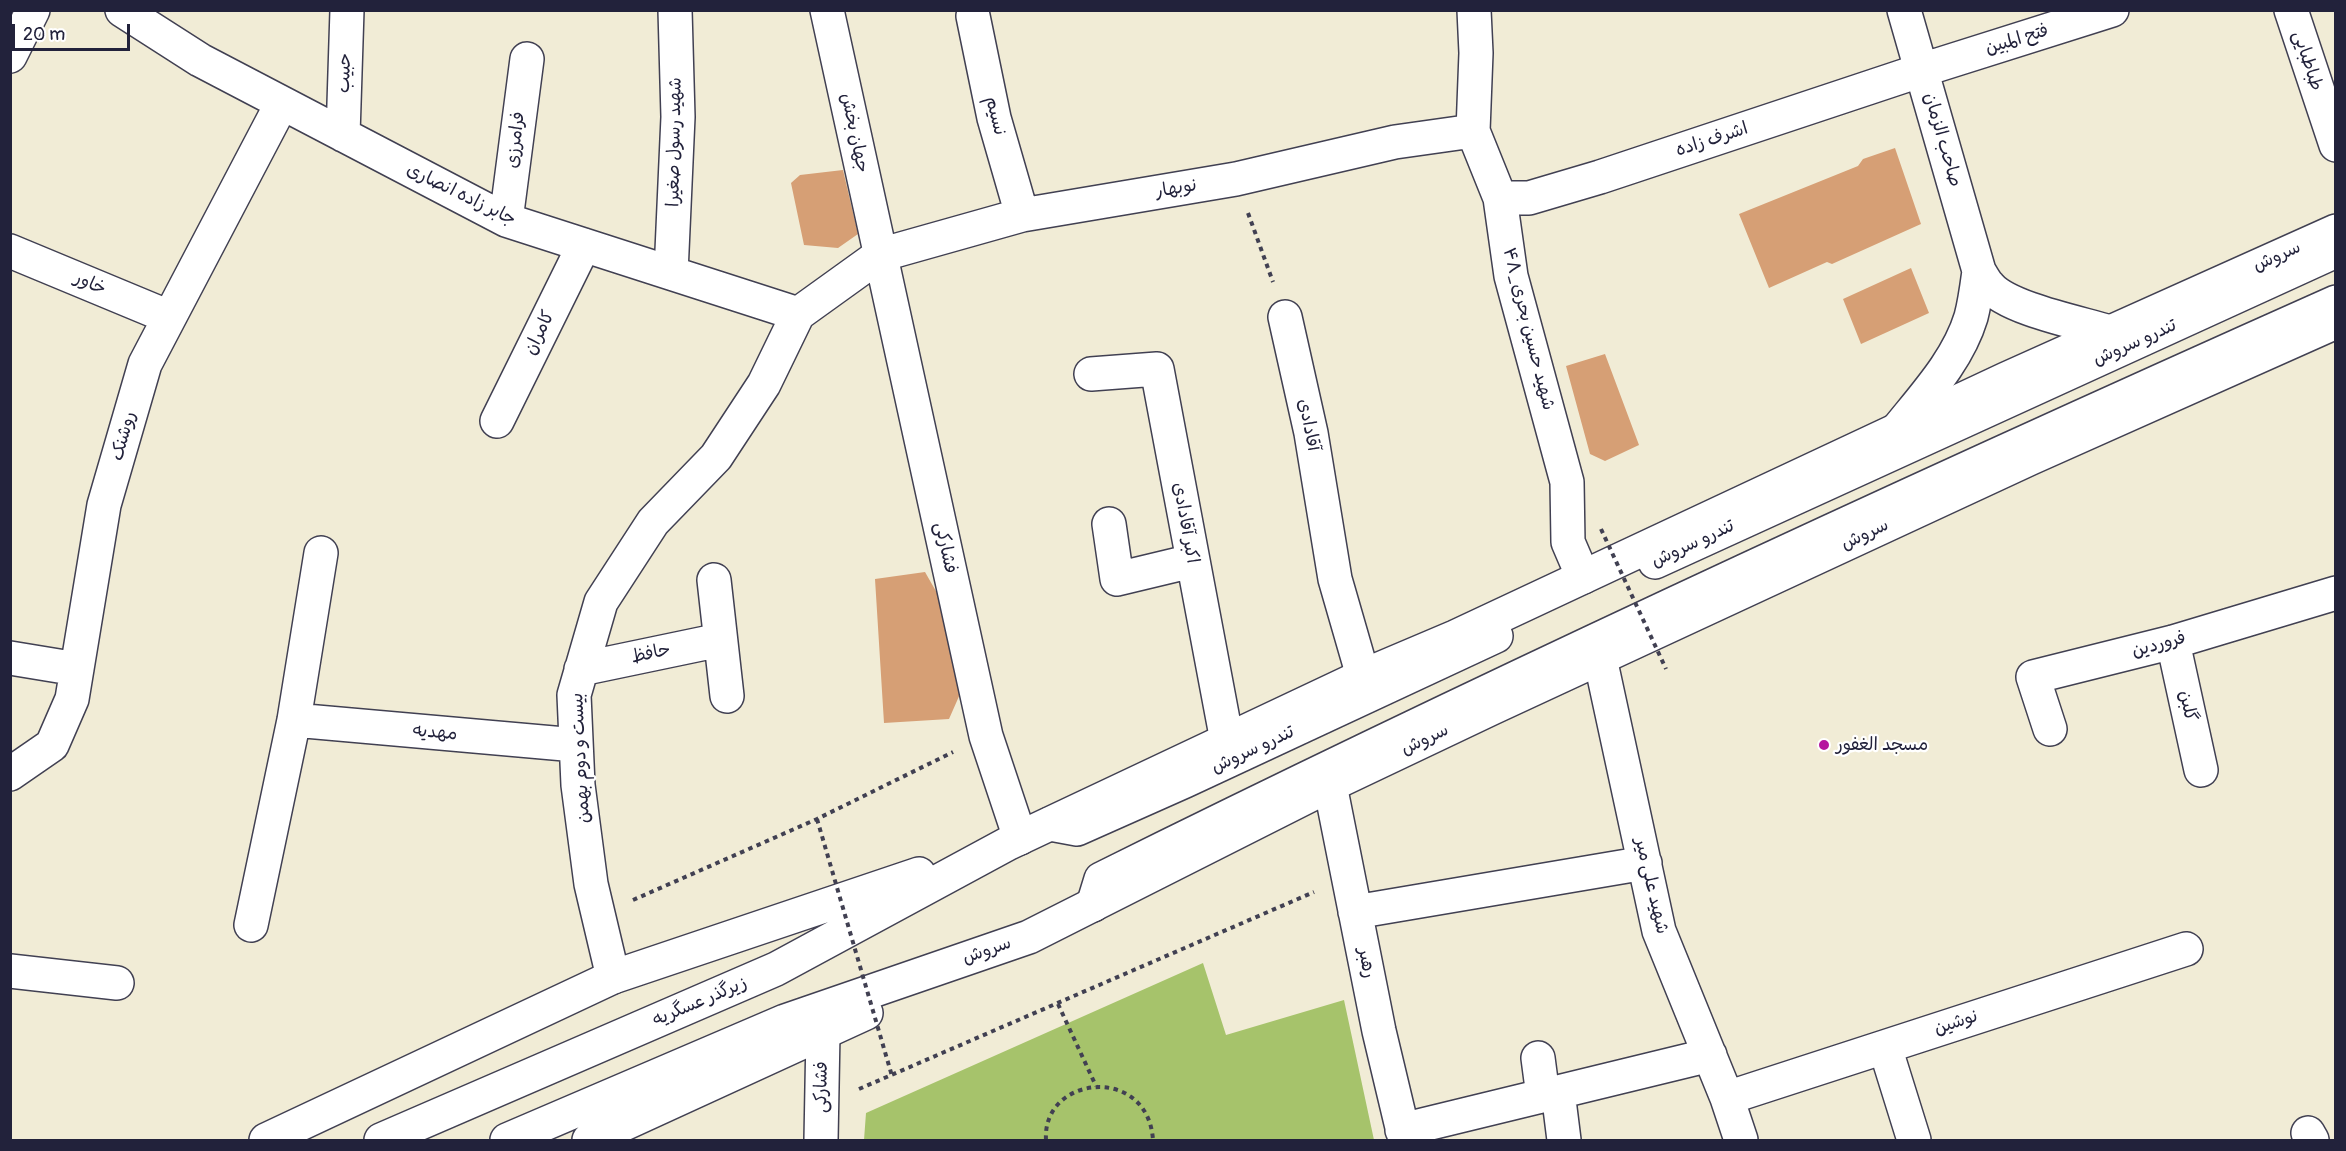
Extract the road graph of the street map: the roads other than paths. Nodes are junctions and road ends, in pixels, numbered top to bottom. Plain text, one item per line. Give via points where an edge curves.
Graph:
1 (33, 10) edge
2 (122, 10) edge
3 (347, 10) edge
4 (675, 10) edge
5 (827, 10) edge
6 (1474, 10) edge
7 (1904, 10) edge
8 (2112, 10) edge
9 (2290, 10) edge
10 (973, 16) dead end
11 (166, 24) edge
12 (10, 56) edge
13 (527, 59) dead end
14 (1922, 70) junction
15 (282, 103) junction
16 (1473, 131) junction
17 (343, 135) junction
18 (2336, 145) edge
19 (1500, 198) junction
20 (1022, 215) junction
21 (506, 220) junction
22 (2336, 231) edge
23 (584, 245) junction
24 (10, 251) edge
25 (2336, 251) edge
26 (880, 255) junction
27 (1979, 270) junction
28 (671, 273) junction
29 (2336, 302) edge
30 (798, 314) junction
31 (169, 317) junction
32 (1286, 317) road end
33 (2336, 322) edge
34 (2110, 332) junction
35 (1092, 374) dead end
36 (497, 422) dead end
37 (1897, 430) junction
38 (1109, 524) dead end
39 (321, 553) dead end
40 (1192, 561) junction
41 (1583, 577) junction
42 (714, 580) dead end
43 (2336, 593) edge
44 (720, 640) junction
45 (2173, 642) junction
46 (10, 658) edge
47 (1600, 658) junction
48 (77, 669) junction
49 (581, 669) junction
50 (1363, 676) junction
51 (727, 696) dead end
52 (294, 720) junction
53 (2050, 729) dead end
54 (1227, 741) junction
55 (576, 745) junction
56 (2201, 770) dead end
57 (10, 774) edge
58 (1330, 785) junction
59 (1050, 824) junction
60 (1015, 841) junction
61 (1645, 863) junction
62 (1093, 905) junction
63 (1355, 912) junction
64 (251, 925) dead end
65 (1029, 937) junction
66 (2186, 949) dead end
67 (10, 971) edge
68 (613, 977) junction
69 (117, 983) dead end
70 (823, 1033) junction
71 (1885, 1047) junction
72 (1710, 1055) junction
73 (1538, 1058) dead end
74 (1550, 1094) junction
75 (1727, 1098) junction
76 (1404, 1135) edge
77 (266, 1140) edge
78 (381, 1140) edge
79 (507, 1140) edge
80 (589, 1140) edge
81 (821, 1140) edge
82 (1564, 1140) edge
83 (1741, 1140) edge
84 (1914, 1140) edge

1 - 12 street
2 - 11 street, جابر زاده انصاری
3 - 17 street, حبیب
4 - 28 street, شهید رسول صغیرا via 678,117
5 - 26 street, جهان بخش
6 - 16 street, ۴۸_شهید حسین بحری
7 - 14 street, صاحب الزمان
8 - 14 street, فتح المبین
9 - 18 street, طباطبایی
10 - 20 street, نسیم via 994,118
11 - 15 street, جابر زاده انصاری via 200,60
13 - 21 street, فرامرزی
14 - 19 street, اشرف زاده via 1600,177 1529,198
14 - 27 street, صاحب الزمان
15 - 17 street, جابر زاده انصاری
15 - 31 street, روشنک
16 - 19 street, ۴۸_شهید حسین بحری
16 - 20 street, نوبهار via 1395,142 1236,179
17 - 21 street, جابر زاده انصاری
19 - 41 street, ۴۸_شهید حسین بحری via 1511,276 1567,482 1568,542
20 - 26 street, نوبهار
21 - 23 street, جابر زاده انصاری
22 - 34 street, سروش
23 - 28 street, جابر زاده انصاری
23 - 36 street, کامران
24 - 31 street, خاور
25 - 59 street, تندرو سروش via 1185,781 1077,829
26 - 30 street
26 - 60 street, فشارکی via 986,736
27 - 34 street, صاحب الزمان via 1990,288 2009,300
27 - 37 street, صاحب الزمان via 1972,315 1963,339
28 - 30 street, جابر زاده انصاری
29 - 62 street via 1330,765 1101,879
30 - 49 street, بیست و دوم بهمن via 764,384 716,457 653,522 601,602
31 - 48 street, روشنک via 145,364 104,505
32 - 50 street, آقادادی via 1311,433 1335,579
33 - 47 street, سروش
34 - 37 street, سروش
35 - 40 street, اکبر آقادادی via 1157,369
37 - 41 street, سروش
38 - 40 street via 1117,579
39 - 52 street
40 - 54 street, اکبر آقادادی
41 - 50 street, سروش
42 - 44 street
43 - 45 street, فروردین
44 - 49 street, حافظ
44 - 51 street
45 - 53 street, فروردین via 2032,677
45 - 56 street, گلبن
46 - 48 street
47 - 58 street, سروش
47 - 61 street, شهید علی میر
48 - 57 street, روشنک via 72,699 52,745
49 - 55 street, بیست و دوم بهمن via 574,695
50 - 54 street, سروش
52 - 55 street, مهدیه
52 - 64 street
54 - 59 street, سروش
55 - 68 street, بیست و دوم بهمن via 591,884
58 - 62 street, سروش
58 - 63 street, رهبر
59 - 60 street, سروش
60 - 68 street
60 - 78 street, زیرگذر عسگریه via 776,969
61 - 63 street
61 - 72 street, شهید علی میر via 1659,931
62 - 65 street, سروش
63 - 76 street, رهبر
65 - 70 street
65 - 79 street, سروش via 785,1021
66 - 71 street, نوشین
67 - 69 street
68 - 77 street
70 - 80 street
70 - 81 street, فشارکی
71 - 75 street, نوشین
71 - 84 street
72 - 74 street
72 - 75 street, شهید علی میر
73 - 74 street
74 - 76 street
74 - 82 street
75 - 83 street, شهید علی میر

